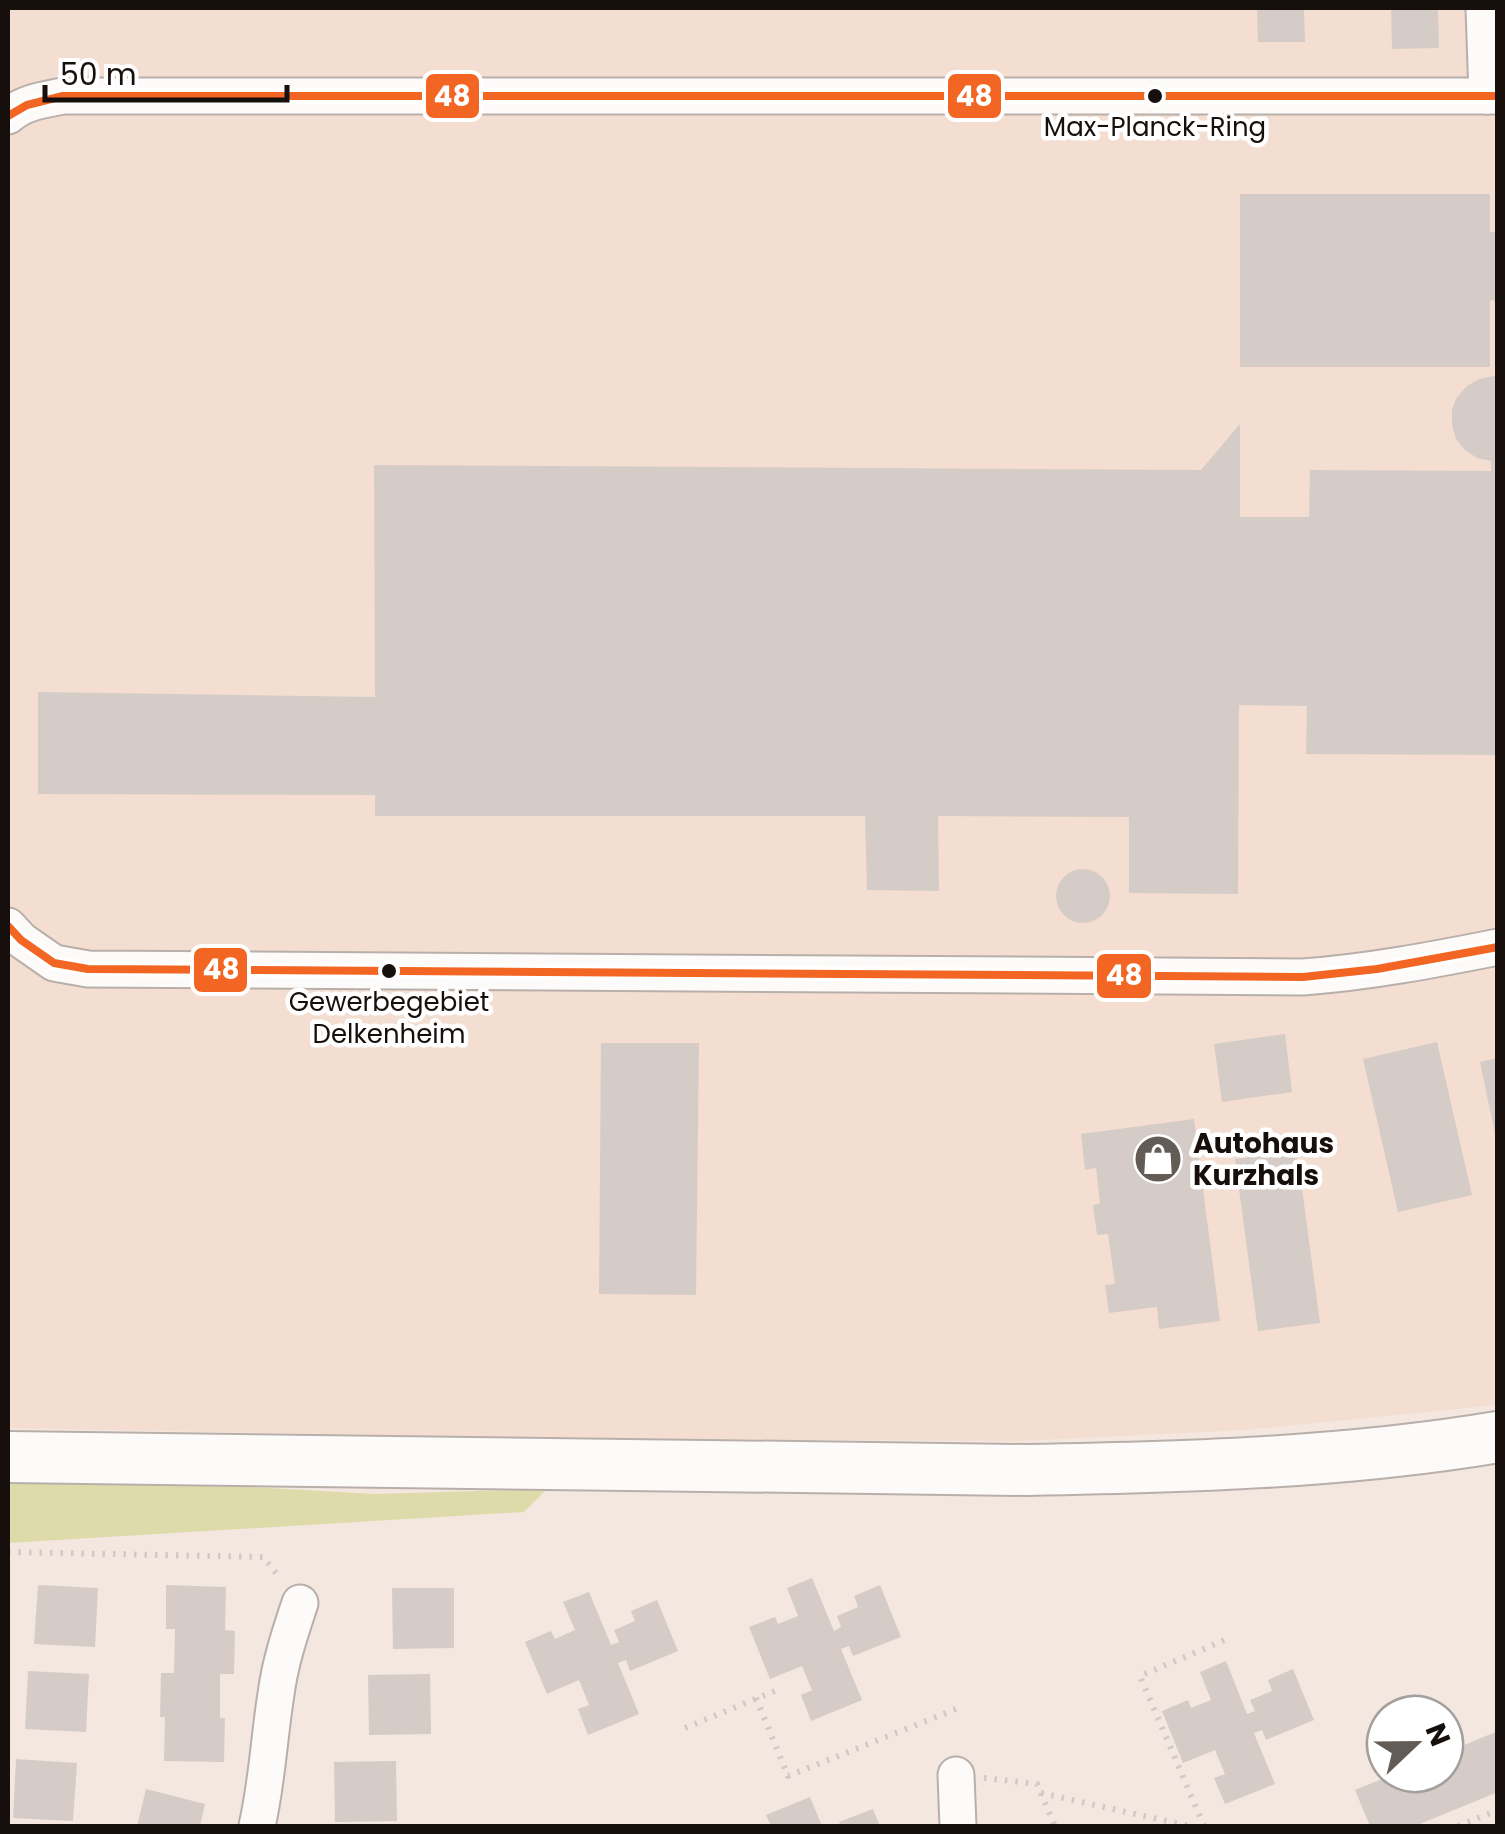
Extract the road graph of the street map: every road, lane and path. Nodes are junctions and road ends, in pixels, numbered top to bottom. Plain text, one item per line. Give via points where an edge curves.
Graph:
1 (1484, 8) edge
2 (1492, 96) edge
3 (8, 116) edge
4 (8, 926) edge
5 (1498, 948) edge
6 (1498, 1436) edge
7 (8, 1457) edge
8 (8, 1552) edge
9 (300, 1603) joint
10 (1227, 1639) dead end
11 (782, 1688) dead end
12 (756, 1698) junction
13 (956, 1709) dead end
14 (685, 1728) dead end
15 (956, 1775) joint
16 (1041, 1793) junction
17 (1498, 1810) edge
18 (256, 1826) edge
19 (958, 1826) edge
20 (1055, 1826) edge
21 (1188, 1826) edge
22 (1204, 1826) edge
23 (1458, 1826) edge

1 - 2 street
2 - 3 street via 63,96 34,101
4 - 5 street via 54,962 88,969 1303,976
6 - 7 main road via 1271,1462 1027,1470
8 - 9 path via 263,1558
9 - 18 street via 276,1691
10 - 22 path via 1140,1676
11 - 12 path
12 - 13 path via 788,1776
12 - 14 path
15 - 16 path via 1037,1784
15 - 19 street
16 - 20 path
16 - 21 path
17 - 23 path

